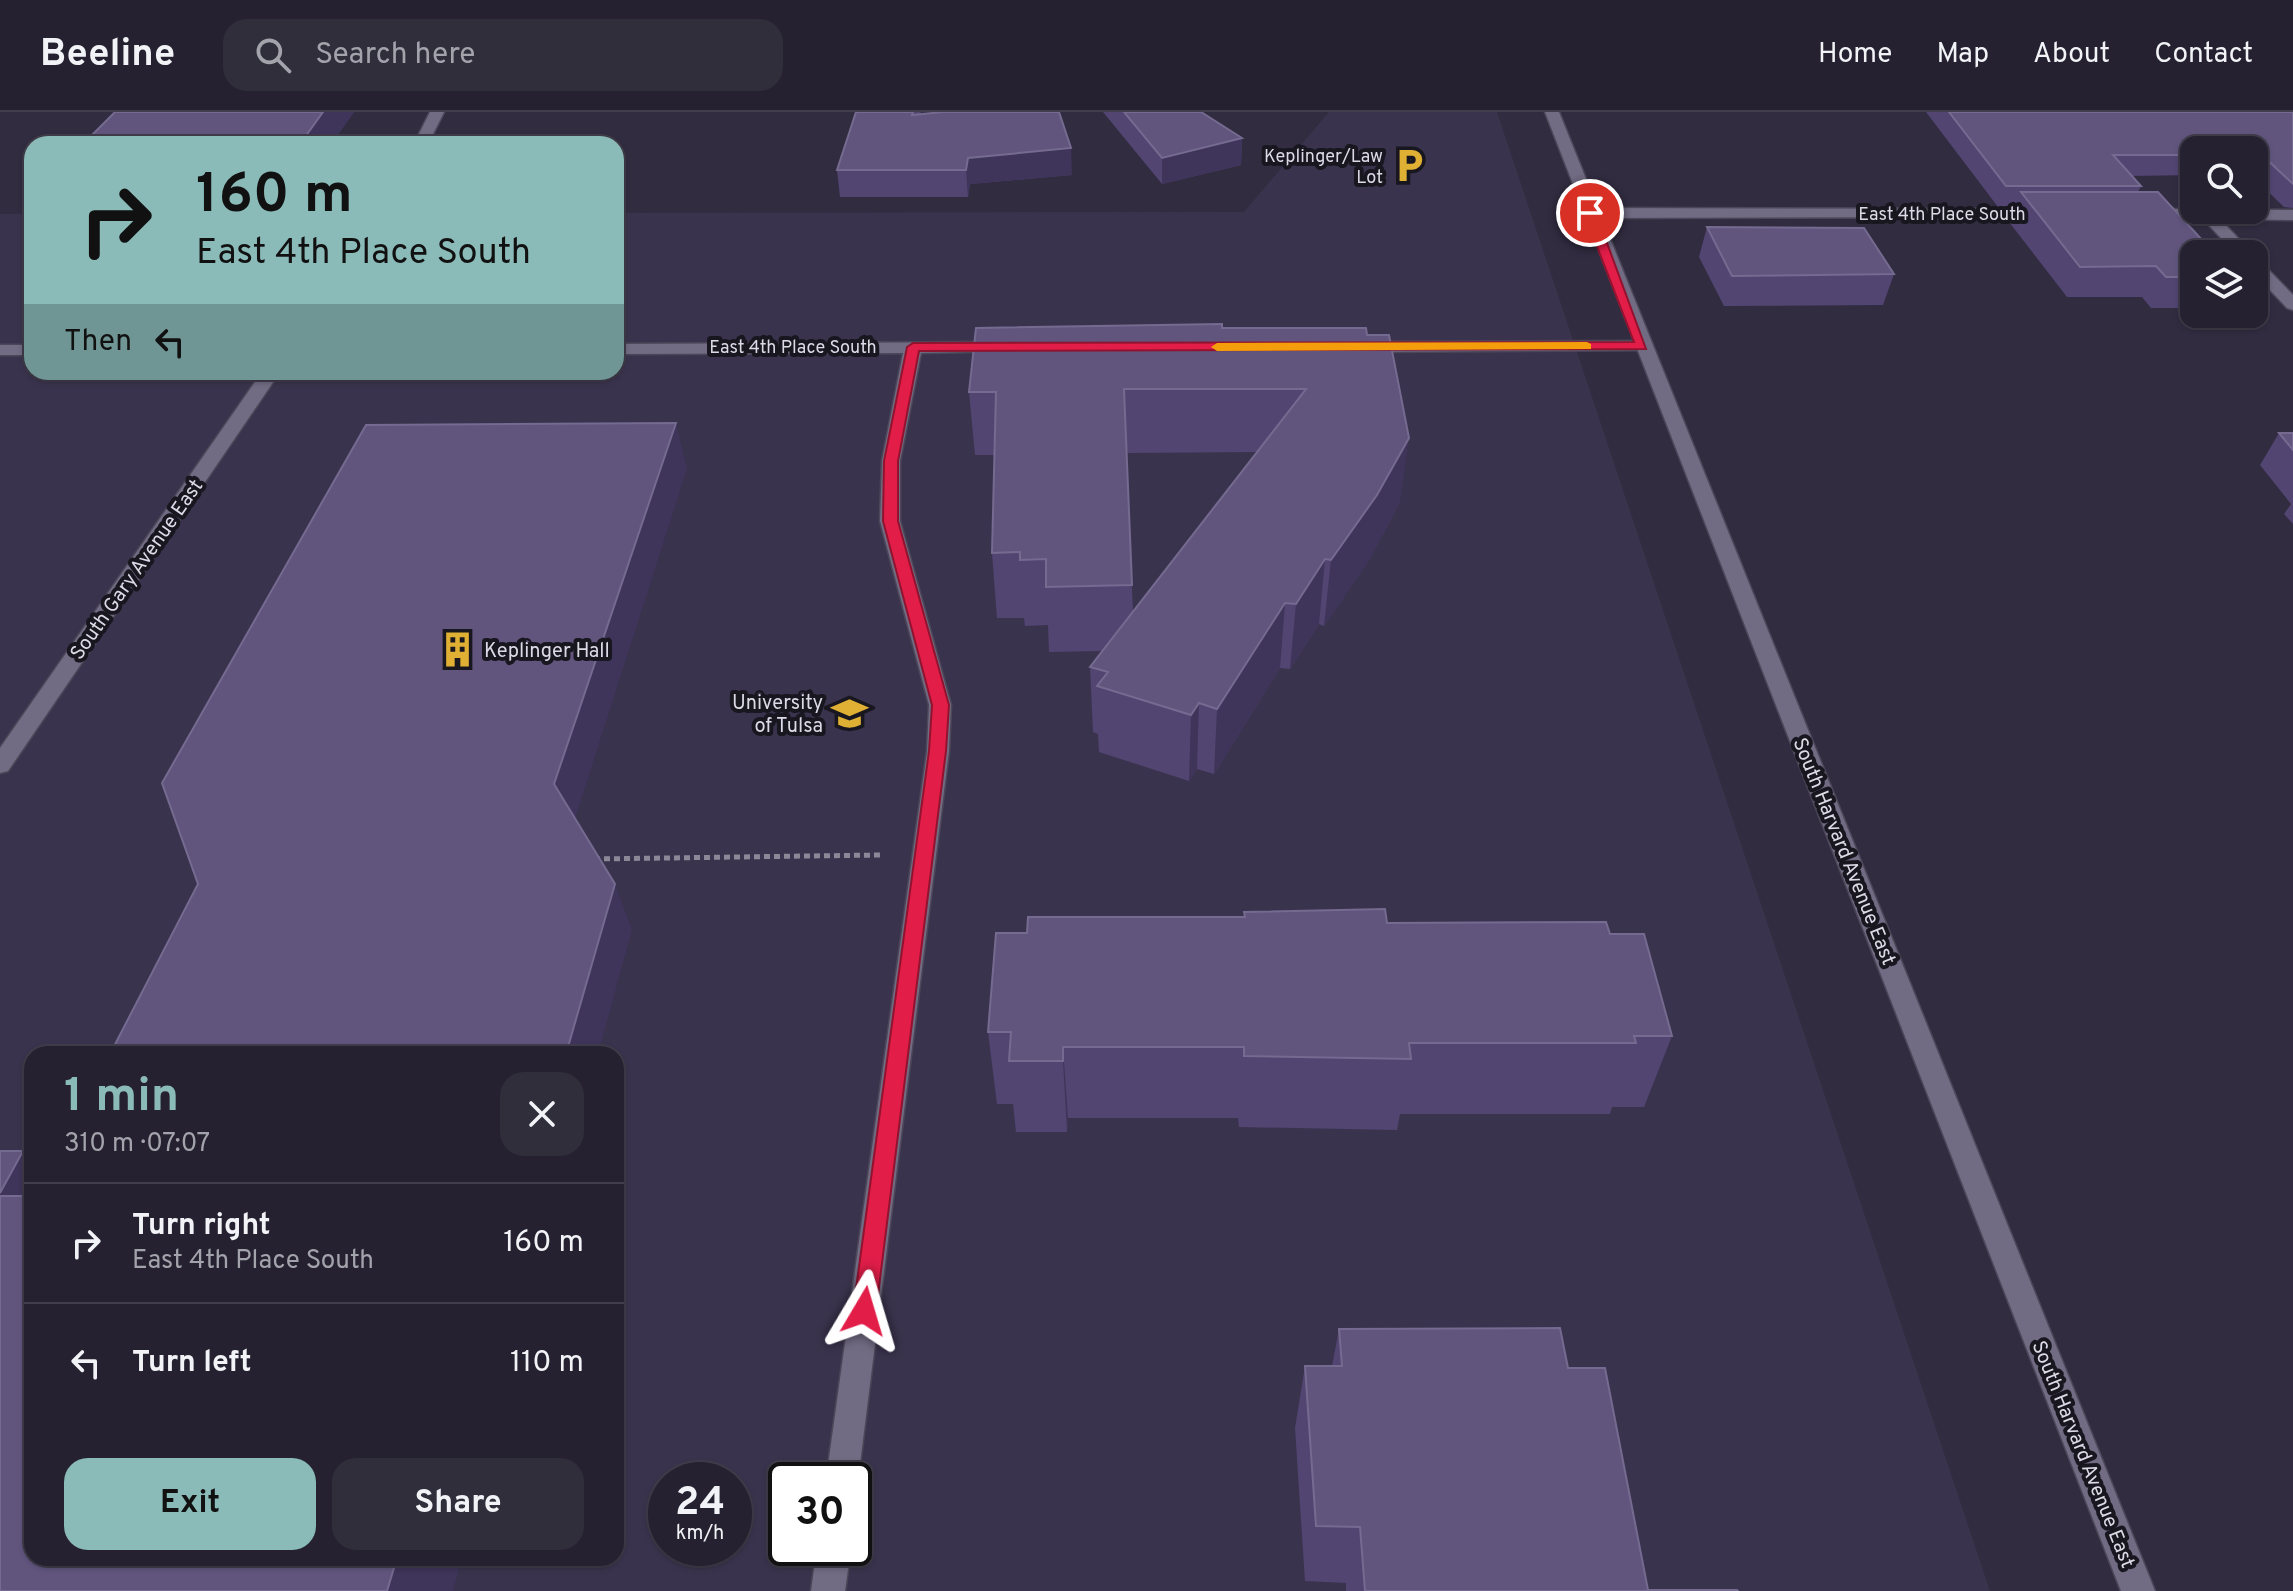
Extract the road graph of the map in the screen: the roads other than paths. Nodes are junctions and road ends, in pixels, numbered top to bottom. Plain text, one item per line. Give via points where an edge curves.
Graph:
1 (437, 112) edge
2 (1552, 112) edge
3 (425, 136) edge
4 (1590, 213) junction
5 (2066, 214) edge
6 (2129, 214) edge
7 (2180, 215) edge
8 (2268, 215) edge
9 (2293, 215) edge
10 (2217, 224) edge
11 (2232, 240) edge
12 (2268, 279) edge
13 (2293, 305) edge
14 (1642, 346) junction
15 (913, 347) junction
16 (1020, 347) edge
17 (1339, 347) edge
18 (624, 349) edge
19 (0, 350) edge
20 (24, 350) edge
21 (265, 380) edge
22 (0, 765) edge
23 (844, 1462) edge
24 (831, 1566) edge
25 (828, 1591) edge
26 (2138, 1591) edge

1 - 3 street
2 - 4 street, South Harvard Avenue East
4 - 5 street, East 4th Place South
4 - 14 street, South Harvard Avenue East
6 - 7 street
8 - 9 street
10 - 11 street
12 - 13 street
14 - 17 street
14 - 26 street, South Harvard Avenue East
15 - 16 street, East 4th Place South
15 - 18 street, East 4th Place South
15 - 23 street via 891,461 890,521 940,705 938,751
19 - 20 street
21 - 22 street, South Gary Avenue East
24 - 25 street

